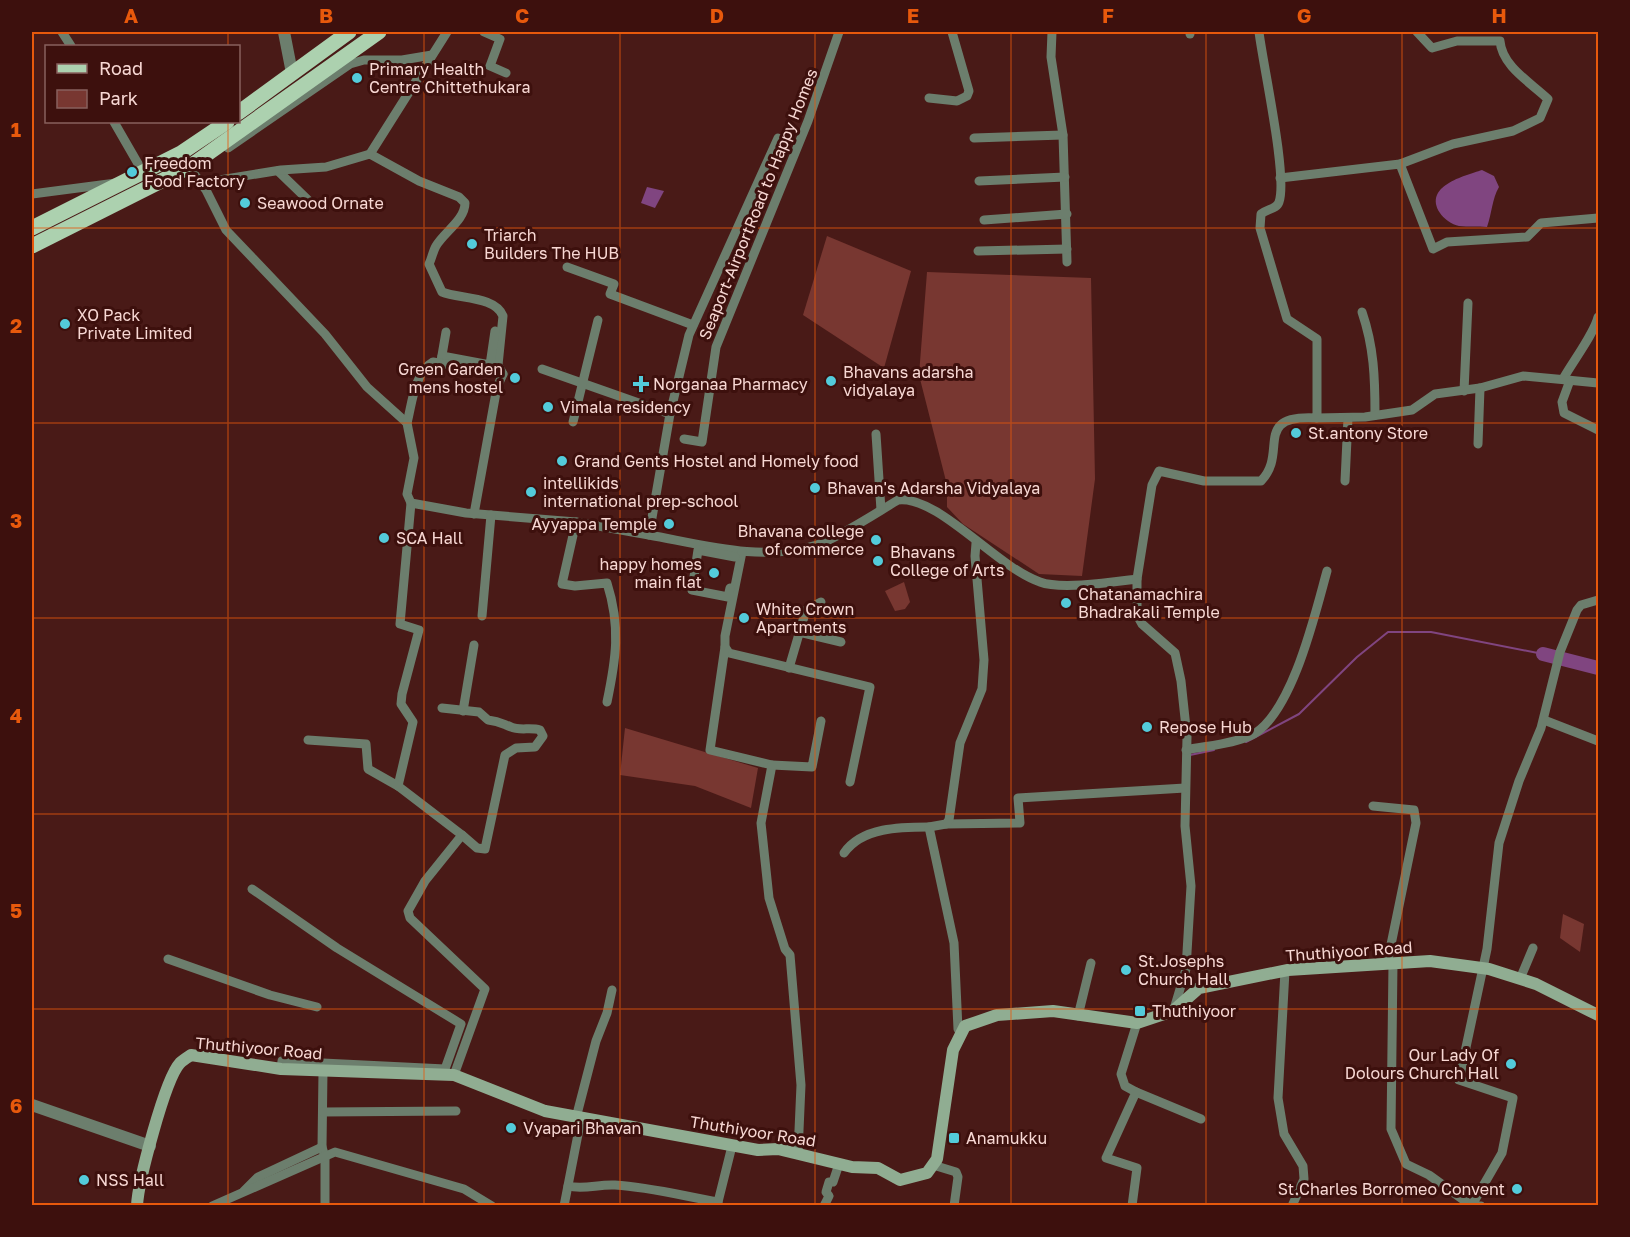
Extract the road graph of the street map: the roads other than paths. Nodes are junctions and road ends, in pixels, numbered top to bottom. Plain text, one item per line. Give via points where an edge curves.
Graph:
1 (62, 32) edge
2 (286, 32) edge
3 (349, 32) edge
4 (379, 32) edge
5 (447, 32) edge
6 (484, 32) edge
7 (839, 32) edge
8 (952, 32) edge
9 (1052, 32) edge
10 (1259, 32) edge
11 (1417, 32) edge
12 (70, 45) edge
13 (432, 55) junction
14 (292, 73) junction
15 (506, 73) dead end
16 (929, 98) dead end
17 (240, 112) edge
18 (115, 123) edge
19 (226, 123) edge
20 (1063, 135) junction
21 (778, 138) dead end
22 (974, 138) dead end
23 (370, 154) junction
24 (1400, 164) junction
25 (190, 169) junction
26 (278, 171) junction
27 (144, 174) junction
28 (1065, 177) junction
29 (1280, 178) junction
30 (979, 181) dead end
31 (201, 183) junction
32 (124, 184) junction
33 (32, 194) edge
34 (308, 200) dead end
35 (1067, 214) junction
36 (1599, 218) edge
37 (984, 220) dead end
38 (32, 228) edge
39 (32, 246) edge
40 (1067, 249) junction
41 (978, 251) dead end
42 (1067, 262) dead end
43 (567, 267) dead end
44 (1468, 303) dead end
45 (1362, 312) dead end
46 (1599, 317) edge
47 (598, 320) dead end
48 (693, 325) junction
49 (446, 332) dead end
50 (495, 332) dead end
51 (442, 359) junction
52 (542, 369) dead end
53 (503, 374) junction
54 (1565, 380) junction
55 (1599, 383) edge
56 (584, 384) junction
57 (1480, 388) junction
58 (1464, 391) junction
59 (670, 414) junction
60 (1374, 415) junction
61 (1317, 418) junction
62 (1348, 418) junction
63 (573, 422) dead end
64 (407, 423) junction
65 (1599, 430) edge
66 (876, 434) dead end
67 (684, 439) dead end
68 (1478, 444) dead end
69 (1345, 481) dead end
70 (411, 503) junction
71 (881, 510) junction
72 (474, 514) junction
73 (491, 515) junction
74 (576, 522) junction
75 (649, 534) junction
76 (976, 543) junction
77 (738, 553) junction
78 (1327, 572) dead end
79 (1137, 579) junction
80 (1599, 600) edge
81 (821, 602) dead end
82 (482, 616) dead end
83 (800, 632) junction
84 (841, 642) dead end
85 (474, 645) dead end
86 (726, 647) junction
87 (789, 668) junction
88 (607, 702) dead end
89 (442, 708) dead end
90 (463, 711) junction
91 (1544, 720) junction
92 (821, 721) dead end
93 (308, 740) dead end
94 (1599, 741) edge
95 (1186, 750) junction
96 (772, 765) junction
97 (850, 782) dead end
98 (398, 786) junction
99 (1185, 788) junction
100 (1373, 806) dead end
101 (946, 825) junction
102 (929, 827) junction
103 (462, 835) junction
104 (844, 853) dead end
105 (252, 889) dead end
106 (1533, 948) dead end
107 (168, 959) dead end
108 (1090, 963) dead end
109 (1390, 963) junction
110 (1484, 968) junction
111 (1285, 971) junction
112 (1520, 979) junction
113 (612, 990) dead end
114 (317, 1007) dead end
115 (1173, 1011) junction
116 (1599, 1015) edge
117 (1078, 1016) junction
118 (1137, 1023) junction
119 (961, 1034) junction
120 (281, 1069) junction
121 (323, 1071) junction
122 (454, 1075) junction
123 (1136, 1092) junction
124 (32, 1105) edge
125 (456, 1111) dead end
126 (323, 1112) junction
127 (579, 1118) junction
128 (1201, 1119) dead end
129 (150, 1146) junction
130 (732, 1146) junction
131 (323, 1152) junction
132 (798, 1153) junction
133 (838, 1164) junction
134 (933, 1165) junction
135 (568, 1186) junction
136 (717, 1204) edge
137 (1472, 1205) edge
138 (137, 1206) edge
139 (212, 1206) edge
140 (325, 1206) edge
141 (492, 1206) edge
142 (564, 1206) edge
143 (824, 1206) edge
144 (954, 1206) edge
145 (1132, 1206) edge
146 (1292, 1206) edge
147 (1481, 1206) edge

1 - 12 street
2 - 14 street
3 - 14 main road
4 - 25 main road
5 - 13 street
6 - 15 street via 500,39 489,64
7 - 67 street, Seaport-AirportRoad to Happy Homes via 808,121 716,347 702,442
8 - 16 street via 968,96 957,101
9 - 20 street via 1051,57
10 - 29 street
11 - 24 street via 1432,48 1457,41 1500,41 1501,54 1508,63 1548,99 1540,117 1513,131 1453,144
13 - 23 street
13 - 25 street via 350,64 274,118
14 - 17 main road
18 - 27 street
19 - 27 main road
20 - 22 street
20 - 28 street
21 - 48 street
23 - 26 street via 326,167
23 - 53 street via 465,203 455,224 436,246 429,264 442,292 472,298 500,311 498,365
24 - 29 street
24 - 36 street via 1432,249 1447,242 1527,237 1541,223
25 - 31 street
25 - 39 main road
26 - 31 street
26 - 34 street
27 - 32 main road
28 - 30 street
28 - 35 street
29 - 61 street via 1279,204 1261,214 1260,228 1287,319 1317,339
31 - 64 street via 226,230 325,334 367,387
32 - 33 street via 105,183
32 - 38 main road
35 - 37 street
35 - 40 street
40 - 41 street
40 - 42 street
43 - 48 street via 614,284 610,294
44 - 58 street
45 - 60 street via 1375,364
46 - 54 street
47 - 56 street
48 - 59 street
49 - 51 street
50 - 51 street via 490,365
51 - 53 street
51 - 64 street via 422,372
52 - 56 street
53 - 72 street via 497,387
54 - 55 street
54 - 57 street via 1523,376
54 - 65 street via 1569,383 1562,402 1564,413
56 - 59 street
56 - 63 street
57 - 58 street
57 - 68 street
58 - 60 street via 1435,394 1412,410
59 - 75 street
60 - 62 street
61 - 62 street
61 - 79 street via 1293,419 1278,425 1266,477 1261,482 1204,482 1159,471 1152,485
62 - 69 street
64 - 70 street via 414,458 407,494
66 - 71 street
70 - 72 street
70 - 98 street via 400,624 419,630 402,694 401,704 413,722
71 - 76 street via 898,500 925,504
71 - 77 street via 820,544 791,551
72 - 73 street
73 - 74 street
73 - 82 street
74 - 75 street
74 - 88 street via 562,584 607,583 615,608 617,655
75 - 77 street
76 - 79 street via 1021,574 1042,583 1096,584
76 - 101 street via 984,660 982,689 960,743
77 - 77 street via 728,597 692,590 699,550
77 - 86 street
78 - 95 street via 1299,668 1268,721 1248,736
79 - 95 street via 1137,615 1175,653
80 - 91 street via 1577,610 1560,652
81 - 83 street via 806,610
83 - 84 street
83 - 87 street
85 - 90 street
86 - 87 street via 729,653
86 - 96 street via 710,750
87 - 97 street via 870,687
89 - 90 street
90 - 103 street via 479,712 488,720 500,720 512,728 531,727 543,736 535,747 516,748 505,755 485,849 477,848
91 - 94 street
91 - 110 street via 1498,843
92 - 96 street via 812,767
93 - 98 street via 366,744 368,769
95 - 99 street
96 - 132 street via 761,823 769,898 784,949 790,955 801,1085
98 - 103 street
99 - 101 street via 1018,798 1020,823
99 - 115 street via 1191,886 1186,969
100 - 109 street via 1414,810 1416,823
101 - 102 street
102 - 104 street via 883,830 849,846
102 - 119 street via 954,943
103 - 122 street via 425,880 408,911 410,918 485,989
105 - 120 street via 337,948 461,1024 445,1069 282,1061
106 - 112 street
107 - 114 street
108 - 117 street
109 - 110 main road, Thuthiyoor Road via 1430,961
109 - 111 main road, Thuthiyoor Road
109 - 137 street via 1391,1129 1406,1164
110 - 112 main road, Thuthiyoor Road
110 - 137 street via 1459,1080 1513,1098 1502,1153
111 - 115 main road, Thuthiyoor Road via 1199,988
111 - 146 street via 1278,1098 1284,1134 1304,1166 1304,1179
112 - 116 main road, Thuthiyoor Road
113 - 127 street
115 - 118 main road, Thuthiyoor Road
117 - 118 main road, Thuthiyoor Road
117 - 119 main road, Thuthiyoor Road via 1053,1011 997,1015 965,1026
118 - 123 street via 1121,1074 1125,1086
119 - 134 main road via 953,1050
120 - 121 main road, Thuthiyoor Road
120 - 129 main road, Thuthiyoor Road via 191,1055 179,1064
121 - 122 main road, Thuthiyoor Road
121 - 126 street
122 - 127 main road, Thuthiyoor Road via 545,1111
123 - 128 street
123 - 145 street via 1106,1158 1137,1168
124 - 129 street
125 - 126 street
126 - 131 street
127 - 130 main road, Thuthiyoor Road
127 - 135 street
129 - 138 main road, Thuthiyoor Road
130 - 132 main road, Thuthiyoor Road
130 - 136 street
131 - 139 street
131 - 140 street
131 - 141 street via 335,1152 464,1189
132 - 133 main road, Thuthiyoor Road
133 - 134 main road, Thuthiyoor Road via 878,1168 900,1180 927,1173
133 - 143 street
134 - 144 street via 956,1172
135 - 136 street via 636,1186
135 - 142 street
137 - 147 street

